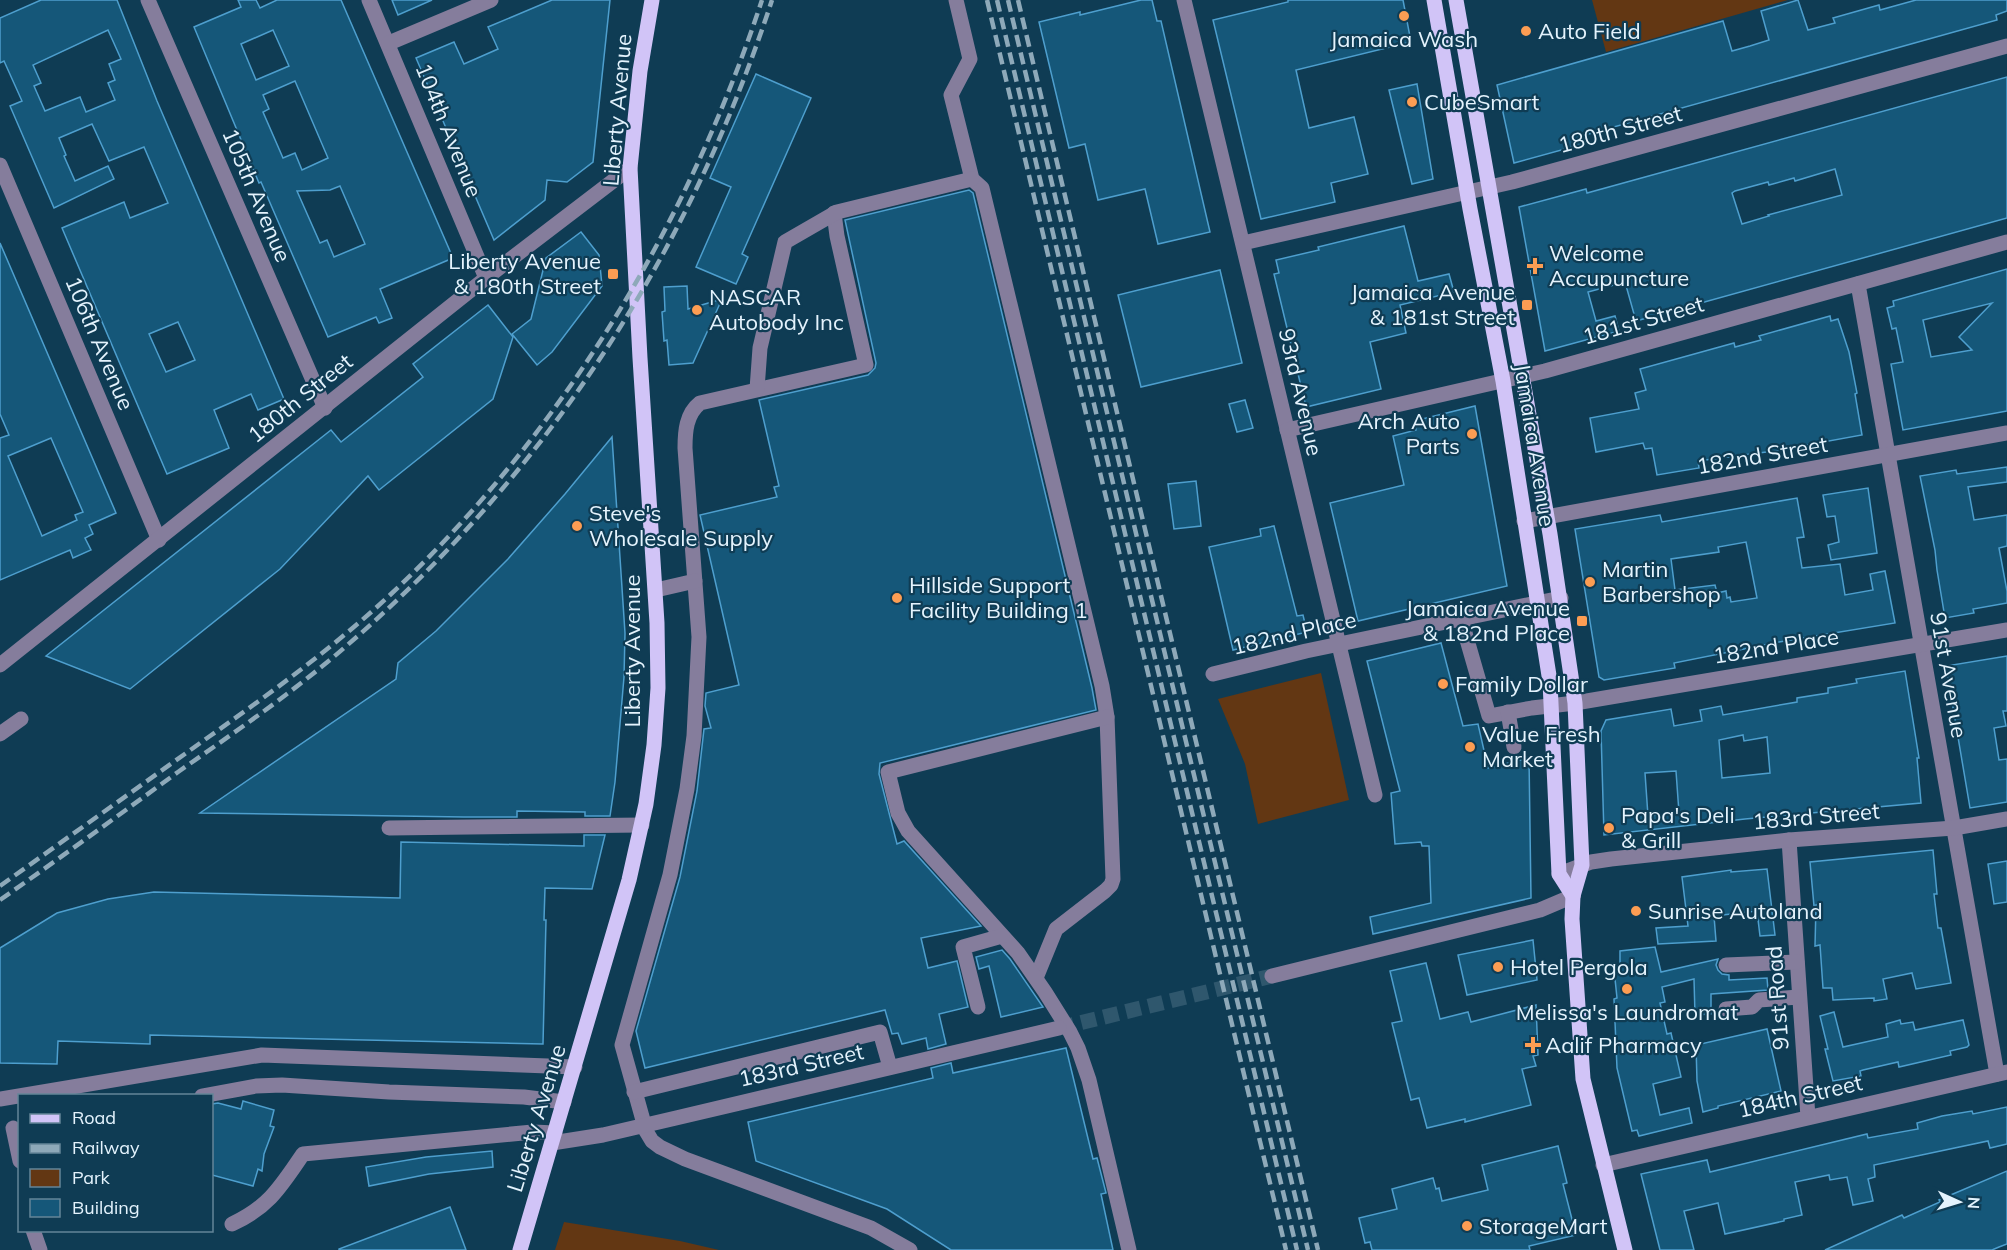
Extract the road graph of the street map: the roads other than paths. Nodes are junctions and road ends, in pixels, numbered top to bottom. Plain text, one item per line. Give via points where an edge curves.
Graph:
1 (148, 0) edge
2 (369, 0) edge
3 (490, 0) edge
4 (652, 0) edge
5 (956, 0) edge
6 (1184, 0) edge
7 (1434, 0) edge
8 (1456, 0) edge
9 (389, 43) junction
10 (2007, 46) edge
11 (0, 165) edge
12 (630, 168) junction
13 (972, 179) junction
14 (1489, 188) junction
15 (1467, 192) junction
16 (834, 213) junction
17 (2007, 242) edge
18 (1243, 243) junction
19 (486, 278) junction
20 (1858, 284) junction
21 (1523, 377) junction
22 (1503, 381) junction
23 (757, 389) junction
24 (325, 408) junction
25 (1287, 430) junction
26 (2007, 433) edge
27 (1888, 454) junction
28 (1547, 516) junction
29 (1524, 521) junction
30 (159, 540) junction
31 (695, 581) junction
32 (656, 590) junction
33 (1561, 598) junction
34 (1537, 603) junction
35 (1461, 619) junction
36 (2007, 630) edge
37 (1339, 645) junction
38 (1920, 645) junction
39 (0, 665) edge
40 (1213, 674) dead end
41 (1575, 703) junction
42 (1552, 706) junction
43 (1508, 712) junction
44 (1107, 717) junction
45 (21, 719) dead end
46 (0, 734) edge
47 (1514, 747) dead end
48 (1375, 795) dead end
49 (2007, 819) edge
50 (642, 825) junction
51 (389, 828) dead end
52 (1954, 828) junction
53 (1788, 840) junction
54 (1582, 865) junction
55 (1559, 874) junction
56 (1573, 896) junction
57 (1002, 936) junction
58 (1797, 962) junction
59 (1726, 965) dead end
60 (1272, 976) tunnel mouth
61 (1036, 978) junction
62 (1800, 997) junction
63 (978, 1007) dead end
64 (1726, 1009) dead end
65 (1059, 1028) tunnel mouth
66 (575, 1067) junction
67 (890, 1067) junction
68 (2002, 1073) edge
69 (634, 1092) junction
70 (24, 1094) edge
71 (208, 1094) edge
72 (18, 1095) edge
73 (0, 1098) edge
74 (564, 1102) junction
75 (1808, 1117) junction
76 (644, 1125) junction
77 (11, 1129) edge
78 (553, 1138) junction
79 (18, 1154) edge
80 (1603, 1165) junction
81 (232, 1224) dead end
82 (34, 1232) edge
83 (1622, 1249) edge
84 (40, 1250) edge
85 (520, 1250) edge
86 (910, 1250) edge
87 (1129, 1250) edge

1 - 24 street, 105th Avenue
2 - 9 street, 104th Avenue
3 - 9 street
4 - 12 main road, Liberty Avenue
5 - 13 street via 970,59 951,95
6 - 18 street, 93rd Avenue
7 - 15 main road, Jamaica Avenue
8 - 14 main road, Jamaica Avenue
9 - 19 street, 104th Avenue
10 - 14 street, 180th Street
11 - 30 street, 106th Avenue
12 - 19 street, 180th Street
12 - 32 main road, Liberty Avenue
13 - 16 street
13 - 44 street via 982,188
14 - 15 street, 180th Street
14 - 21 main road, Jamaica Avenue
15 - 18 street, 180th Street
15 - 22 main road, Jamaica Avenue
16 - 23 street via 785,242 760,348
16 - 23 street via 866,365
17 - 20 street, 181st Street
18 - 25 street, 93rd Avenue
19 - 24 street, 180th Street
20 - 21 street, 181st Street
20 - 27 street, 91st Avenue
21 - 22 street, 181st Street
21 - 28 main road, Jamaica Avenue
22 - 25 street, 181st Street
22 - 29 main road, Jamaica Avenue
23 - 31 street via 700,403 688,420 685,448
24 - 30 street, 180th Street
25 - 37 street, 93rd Avenue
26 - 27 street, 182nd Street
27 - 28 street, 182nd Street
27 - 38 street, 91st Avenue
28 - 29 street, 182nd Street
28 - 33 main road, Jamaica Avenue
29 - 34 main road, Jamaica Avenue
30 - 39 street, 180th Street
31 - 32 street
31 - 69 street via 699,658 687,789 663,903 622,1045
32 - 50 main road, Liberty Avenue via 656,716
33 - 34 street, 182nd Place
33 - 41 main road, Jamaica Avenue
34 - 35 street, 182nd Place
34 - 42 main road, Jamaica Avenue
35 - 37 street, 182nd Place
35 - 43 street via 1489,716
36 - 38 street, 182nd Place
37 - 40 street, 182nd Place
37 - 48 street, 93rd Avenue
38 - 41 street, 182nd Place
38 - 52 street, 91st Avenue
41 - 42 street, 182nd Place
41 - 54 main road, Jamaica Avenue
42 - 43 street, 182nd Place
42 - 55 main road, Jamaica Avenue
43 - 47 street
44 - 57 street via 888,772 898,813 908,831
44 - 61 street via 1113,879 1106,891 1056,928
45 - 46 street
49 - 52 street, 183rd Street
50 - 51 street
50 - 66 main road, Liberty Avenue
52 - 53 street, 183rd Street
52 - 68 street, 91st Avenue
53 - 54 street, 183rd Street
53 - 58 street, 91st Road
54 - 55 street, 183rd Street
54 - 56 main road, Jamaica Avenue
55 - 56 main road
56 - 60 street via 1540,910
56 - 80 main road, Jamaica Avenue via 1581,1061
57 - 61 street
57 - 63 street via 963,947
58 - 59 street
58 - 62 street, 91st Road
61 - 87 street via 1085,1064
62 - 64 street via 1759,1000 1752,1007
62 - 75 street, 91st Road
65 - 67 street, 183rd Street
66 - 70 street via 262,1055
66 - 74 main road, Liberty Avenue
67 - 69 street via 880,1032
67 - 76 street, 183rd Street
68 - 75 street, 184th Street
69 - 76 street
71 - 74 street via 282,1085
72 - 73 street
74 - 78 main road, Liberty Avenue
75 - 80 street, 184th Street
76 - 78 street, 183rd Street
76 - 86 street via 652,1141 672,1154 862,1224
77 - 79 street
78 - 81 street, 183rd Street via 533,1132 303,1154 269,1201
78 - 85 main road, Liberty Avenue
80 - 83 main road, Jamaica Avenue
82 - 84 street

